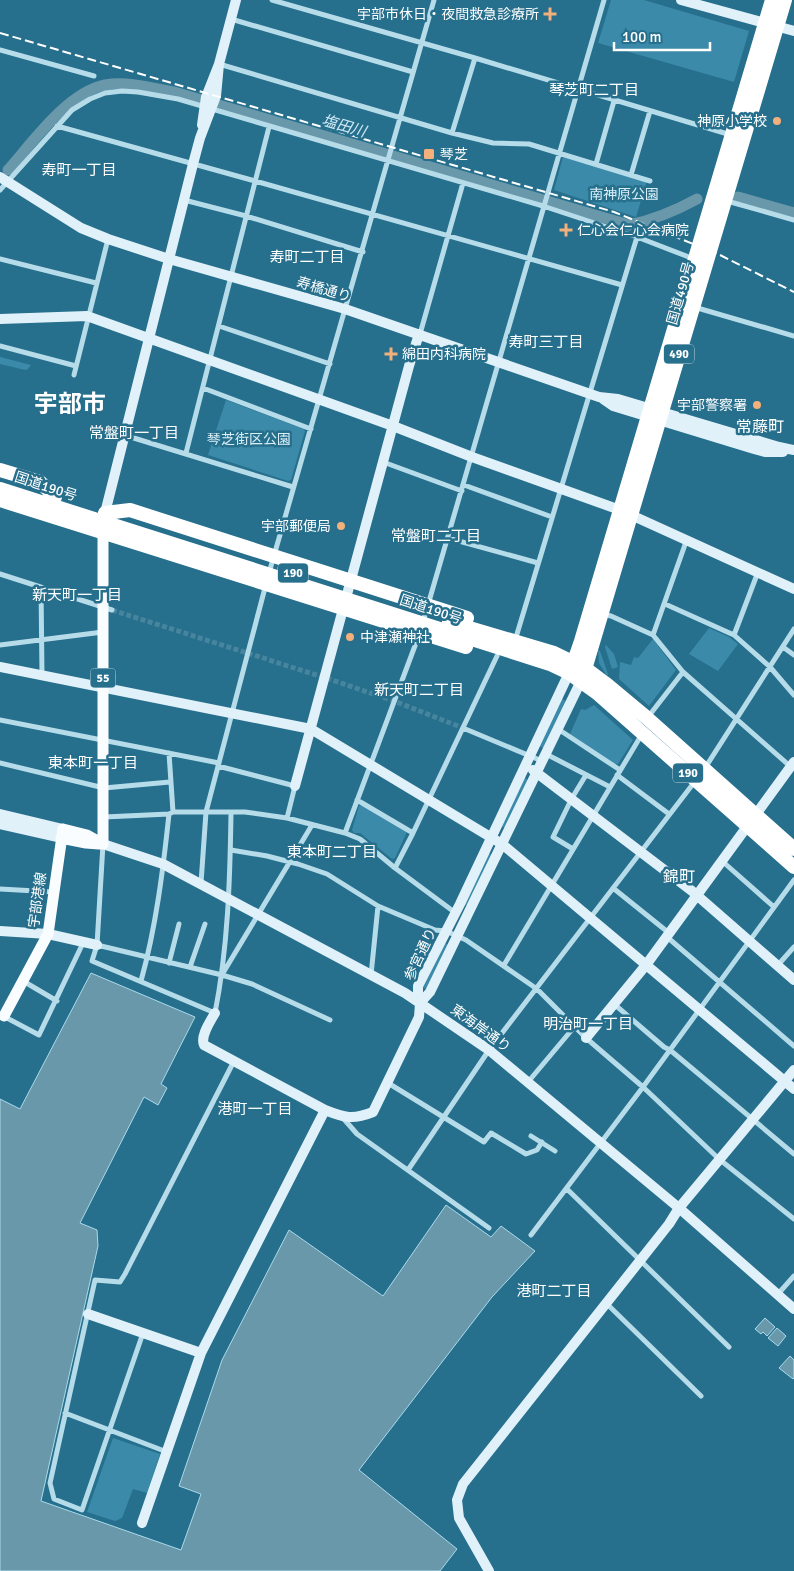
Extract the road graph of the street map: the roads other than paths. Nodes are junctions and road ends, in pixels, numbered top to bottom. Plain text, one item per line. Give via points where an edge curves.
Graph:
1 (236, 0) edge
2 (272, 0) edge
3 (434, 0) edge
4 (604, 0) edge
5 (681, 0) edge
6 (772, 0) edge
7 (786, 0) edge
8 (231, 19) junction
9 (771, 24) junction
10 (794, 31) edge
11 (422, 43) junction
12 (0, 50) edge
13 (475, 58) junction
14 (219, 64) junction
15 (413, 72) junction
16 (94, 76) dead end
17 (578, 90) junction
18 (614, 100) junction
19 (209, 104) junction
20 (650, 111) junction
21 (401, 118) junction
22 (57, 126) junction
23 (269, 127) junction
24 (452, 133) junction
25 (731, 135) junction
26 (559, 152) junction
27 (388, 160) junction
28 (193, 164) junction
29 (596, 164) junction
30 (631, 175) junction
31 (4, 179) edge
32 (650, 180) dead end
33 (256, 181) junction
34 (463, 183) junction
35 (0, 190) edge
36 (719, 198) junction
37 (184, 200) junction
38 (544, 205) junction
39 (372, 214) junction
40 (246, 216) junction
41 (794, 220) edge
42 (449, 235) junction
43 (637, 237) junction
44 (108, 238) junction
45 (363, 252) junction
46 (0, 259) edge
47 (169, 259) junction
48 (528, 259) junction
49 (694, 259) junction
50 (230, 276) junction
51 (96, 283) junction
52 (622, 286) junction
53 (693, 307) junction
54 (345, 309) junction
55 (88, 316) junction
56 (0, 319) edge
57 (219, 326) junction
58 (419, 334) junction
59 (794, 336) edge
60 (149, 338) junction
61 (0, 346) edge
62 (209, 360) junction
63 (499, 362) junction
64 (330, 364) junction
65 (76, 366) junction
66 (74, 375) dead end
67 (202, 388) junction
68 (594, 395) junction
69 (319, 400) junction
70 (655, 415) junction
71 (393, 426) junction
72 (311, 429) junction
73 (124, 435) junction
74 (794, 451) edge
75 (186, 454) junction
76 (472, 457) junction
77 (383, 462) junction
78 (0, 470) edge
79 (0, 480) edge
80 (293, 488) junction
81 (463, 488) junction
82 (561, 488) junction
83 (0, 489) edge
84 (55, 497) junction
85 (0, 500) edge
86 (626, 512) junction
87 (552, 517) junction
88 (104, 522) junction
89 (448, 538) junction
90 (686, 540) junction
91 (538, 563) junction
92 (270, 570) junction
93 (758, 572) junction
94 (0, 574) edge
95 (41, 587) junction
96 (794, 589) edge
97 (347, 595) junction
98 (665, 604) junction
99 (108, 609) junction
100 (602, 614) junction
101 (424, 619) junction
102 (794, 629) edge
103 (103, 632) junction
104 (653, 635) junction
105 (734, 635) junction
106 (42, 639) junction
107 (0, 645) edge
108 (508, 645) junction
109 (782, 647) junction
110 (794, 655) edge
111 (0, 667) edge
112 (770, 667) junction
113 (577, 671) junction
114 (683, 672) junction
115 (42, 675) junction
116 (103, 687) junction
117 (794, 695) edge
118 (232, 713) junction
119 (647, 718) junction
120 (736, 719) junction
121 (0, 720) edge
122 (463, 728) junction
123 (558, 728) junction
124 (311, 729) junction
125 (642, 733) junction
126 (104, 740) junction
127 (169, 753) junction
128 (544, 758) junction
129 (528, 760) junction
130 (0, 762) edge
131 (219, 764) junction
132 (371, 764) junction
133 (793, 766) edge
134 (538, 773) junction
135 (618, 773) junction
136 (586, 775) junction
137 (700, 775) junction
138 (170, 782) junction
139 (295, 786) junction
140 (610, 787) junction
141 (104, 788) junction
142 (572, 798) junction
143 (357, 800) junction
144 (429, 800) junction
145 (206, 812) junction
146 (171, 813) junction
147 (231, 813) junction
148 (0, 814) edge
149 (594, 814) junction
150 (669, 814) junction
151 (104, 817) junction
152 (286, 818) junction
153 (752, 821) junction
154 (0, 824) edge
155 (312, 825) junction
156 (62, 833) junction
157 (345, 833) junction
158 (413, 833) junction
159 (491, 837) junction
160 (103, 844) junction
161 (502, 844) junction
162 (794, 849) edge
163 (231, 850) junction
164 (573, 850) junction
165 (641, 850) junction
166 (722, 861) junction
167 (290, 863) junction
168 (163, 864) junction
169 (794, 867) edge
170 (395, 868) junction
171 (794, 880) edge
172 (200, 883) junction
173 (551, 886) junction
174 (613, 888) junction
175 (0, 889) edge
176 (54, 892) junction
177 (697, 895) junction
178 (230, 898) junction
179 (378, 906) junction
180 (774, 907) junction
181 (455, 913) junction
182 (259, 914) junction
183 (466, 918) junction
184 (591, 919) junction
185 (179, 924) dead end
186 (205, 924) dead end
187 (0, 931) edge
188 (446, 931) junction
189 (48, 934) junction
190 (668, 935) junction
191 (457, 936) junction
192 (750, 941) junction
193 (83, 943) junction
194 (96, 945) junction
195 (794, 947) edge
196 (147, 958) junction
197 (169, 963) junction
198 (504, 965) junction
199 (646, 965) junction
200 (778, 966) junction
201 (190, 968) junction
202 (222, 974) junction
203 (371, 975) junction
204 (794, 980) edge
205 (22, 981) junction
206 (141, 981) junction
207 (720, 982) junction
208 (537, 989) junction
209 (57, 1000) junction
210 (420, 1003) junction
211 (614, 1003) junction
212 (700, 1010) junction
213 (215, 1013) junction
214 (2, 1015) edge
215 (330, 1020) dead end
216 (575, 1026) junction
217 (586, 1038) junction
218 (794, 1046) edge
219 (489, 1050) junction
220 (670, 1050) junction
221 (234, 1061) junction
222 (794, 1070) edge
223 (784, 1081) junction
224 (388, 1082) junction
225 (528, 1082) junction
226 (643, 1087) junction
227 (794, 1089) edge
228 (326, 1110) junction
229 (343, 1117) junction
230 (445, 1117) junction
231 (753, 1119) junction
232 (531, 1136) dead end
233 (542, 1142) junction
234 (602, 1143) junction
235 (554, 1151) dead end
236 (794, 1154) edge
237 (719, 1159) junction
238 (408, 1170) junction
239 (567, 1189) junction
240 (679, 1208) junction
241 (794, 1219) edge
242 (489, 1228) dead end
243 (531, 1235) dead end
244 (640, 1260) junction
245 (794, 1276) edge
246 (777, 1294) junction
247 (606, 1303) junction
248 (794, 1309) edge
249 (88, 1314) junction
250 (143, 1333) junction
251 (729, 1347) dead end
252 (201, 1353) junction
253 (701, 1396) dead end
254 (65, 1413) junction
255 (109, 1430) junction
256 (167, 1452) junction
257 (142, 1522) dead end
258 (489, 1571) edge

1 - 8 street
2 - 11 street
3 - 11 street
4 - 17 street
5 - 9 street
6 - 9 highway, 国道490号 / 490
7 - 9 highway, 国道490号 / 490
8 - 14 street
8 - 15 street
9 - 10 street
9 - 25 highway, 国道490号 / 490
9 - 36 highway, 国道490号 / 490
11 - 13 street
11 - 15 street
12 - 16 street
13 - 17 street
13 - 24 street
14 - 19 street
14 - 21 street
15 - 21 street
17 - 18 street
17 - 26 street
18 - 20 street
18 - 29 street
19 - 22 street via 138,92 113,92 80,104
19 - 23 street
19 - 28 street
20 - 25 street
20 - 30 street
21 - 24 street
21 - 27 street
22 - 28 street
22 - 31 street
23 - 27 street
23 - 33 street
24 - 26 street via 493,143 528,144
25 - 36 highway, 国道490号 / 490
26 - 29 street
26 - 38 street
27 - 34 street
27 - 39 street
28 - 33 street
28 - 37 street
29 - 30 street
30 - 32 street
31 - 35 street
31 - 44 street, 寿橋通り via 81,228
33 - 39 street
33 - 40 street
34 - 38 street
34 - 42 street
36 - 41 street
36 - 49 highway, 国道490号 / 490
36 - 53 highway, 国道490号 / 490
37 - 40 street
37 - 47 street
38 - 43 street
38 - 48 street
39 - 42 street
39 - 45 street
40 - 45 street
40 - 50 street
42 - 48 street
42 - 58 street
43 - 49 street
43 - 52 street
44 - 47 street, 寿橋通り
44 - 51 street
45 - 54 street
46 - 51 street
47 - 50 street, 寿橋通り
47 - 60 street
48 - 52 street
48 - 63 street
49 - 70 highway, 国道490号 / 490
50 - 54 street, 寿橋通り
50 - 57 street
51 - 55 street
52 - 68 street
53 - 59 street
53 - 70 highway, 国道490号 / 490
54 - 58 street, 寿橋通り
54 - 64 street
55 - 56 street
55 - 60 street
55 - 65 street
57 - 62 street
57 - 64 street
58 - 63 street, 寿橋通り
58 - 71 street
60 - 62 street
60 - 73 street
61 - 65 street
62 - 67 street
62 - 69 street
63 - 68 street, 寿橋通り
63 - 76 street
64 - 69 street
65 - 66 street
67 - 72 street
67 - 75 street
68 - 70 street, 寿橋通り via 613,406
68 - 82 street
69 - 71 street
69 - 72 street
70 - 74 street, 寿橋通り
70 - 86 highway, 国道490号 / 490
71 - 76 street
71 - 77 street
72 - 80 street
73 - 75 street
73 - 88 street
75 - 80 street
76 - 81 street
76 - 82 street
77 - 81 street
77 - 97 street
78 - 84 highway via 40,482
79 - 84 highway, 国道190号 / 190
80 - 92 street
81 - 87 street
81 - 89 street
82 - 86 street
82 - 87 street
83 - 88 highway, 国道190号 / 190
84 - 88 highway, 国道190号 / 190
85 - 88 highway
86 - 90 street
86 - 100 highway, 国道490号 / 490
86 - 113 highway, 国道490号 / 490
87 - 91 street
88 - 92 highway, 国道190号 / 190
88 - 92 highway
88 - 99 main road, 55
89 - 91 street
89 - 101 street
90 - 93 street
90 - 98 street
91 - 108 street
92 - 97 highway, 国道190号 / 190
92 - 97 highway
92 - 118 street
93 - 96 street
93 - 105 street
94 - 95 street
95 - 99 street
95 - 106 street
97 - 101 highway, 国道190号 / 190
97 - 101 highway
97 - 124 street
98 - 104 street
98 - 105 street
99 - 103 main road, 55
100 - 104 street
100 - 113 highway, 国道490号 / 490
101 - 108 highway
101 - 108 highway, 国道190号 / 190 via 483,632
101 - 132 street
102 - 109 street
103 - 106 street
103 - 116 main road, 55
104 - 114 street
105 - 112 street
106 - 107 street
106 - 115 street
108 - 113 highway, 国道190号 / 190 via 550,664
108 - 122 street
109 - 110 street
109 - 112 street
111 - 115 street
112 - 117 street
112 - 120 street
113 - 119 highway, 国道190号 / 190 via 606,683
113 - 123 street, 参宮通り
113 - 125 highway, 国道190号 / 190
113 - 129 street, 参宮通り
114 - 119 street
114 - 120 street
115 - 116 street
116 - 118 street
116 - 126 main road, 55
118 - 124 street
118 - 131 street
119 - 137 highway, 国道190号 / 190
120 - 133 street
120 - 137 street
121 - 126 street
122 - 129 street
122 - 144 street
123 - 128 street, 参宮通り
123 - 135 street
124 - 132 street
124 - 139 street
125 - 135 street
125 - 137 highway, 国道190号 / 190
126 - 127 street
126 - 141 main road, 55
127 - 131 street
127 - 138 street
128 - 129 street
128 - 134 street, 参宮通り
128 - 136 street
129 - 134 street
129 - 159 street, 参宮通り
130 - 141 street
131 - 139 street
131 - 145 street
132 - 143 street
132 - 144 street
133 - 153 street
134 - 142 street
134 - 161 street, 参宮通り
135 - 140 street
135 - 150 street
136 - 140 street
136 - 142 street
137 - 150 street
137 - 153 highway, 国道190号 / 190
138 - 141 street
138 - 146 street
139 - 152 street
140 - 149 street
141 - 151 main road, 55
142 - 149 street
142 - 164 street via 553,837
143 - 157 street
143 - 158 street
144 - 158 street
144 - 159 street
145 - 146 street
145 - 147 street
145 - 172 street
146 - 151 street
146 - 168 street
147 - 152 street
147 - 163 street
148 - 156 street
149 - 164 street
149 - 165 street
150 - 165 street
151 - 160 main road, 55
152 - 155 street
153 - 162 highway, 国道190号 / 190
153 - 166 street
153 - 169 highway, 国道190号 / 190
154 - 156 street
155 - 157 street
155 - 167 street
156 - 160 main road via 86,843
156 - 176 main road, 宇部港線
157 - 170 street via 360,839
158 - 170 street
159 - 161 street
159 - 181 street, 参宮通り
160 - 168 street, 東海岸通り
160 - 194 street
161 - 173 street
161 - 183 street, 参宮通り
163 - 167 street
163 - 178 street
164 - 173 street
165 - 174 street
165 - 177 street
166 - 177 street
166 - 180 street
167 - 179 street via 327,874
167 - 182 street
168 - 172 street, 東海岸通り
168 - 196 street
170 - 181 street
171 - 180 street
172 - 178 street, 東海岸通り
173 - 184 street
173 - 198 street
174 - 184 street
174 - 190 street
175 - 176 street
176 - 189 main road, 宇部港線
177 - 190 street
177 - 192 street
178 - 182 street, 東海岸通り
178 - 202 street
179 - 188 street via 436,930
179 - 203 street
180 - 192 street
181 - 183 street
181 - 188 street, 参宮通り
182 - 202 street
182 - 203 street, 東海岸通り
183 - 191 street, 参宮通り
184 - 199 street
184 - 208 street
185 - 197 street
186 - 201 street
187 - 189 street
188 - 191 street
188 - 210 street, 参宮通り via 418,986
189 - 193 street
189 - 205 main road, 宇部港線
190 - 199 street
190 - 207 street
191 - 198 street
191 - 210 street, 参宮通り via 430,992
192 - 200 street
192 - 207 street
193 - 194 street
193 - 209 street
194 - 196 street
194 - 206 street via 92,961
195 - 200 street
196 - 197 street
196 - 206 street
197 - 201 street
198 - 208 street
199 - 211 street
199 - 212 street
200 - 204 street
201 - 202 street
202 - 213 street
202 - 215 street via 252,984
203 - 210 street, 東海岸通り
205 - 209 street
205 - 214 main road, 宇部港線
206 - 213 street
207 - 212 street
207 - 218 street
208 - 216 street
208 - 219 street
209 - 214 street via 39,1035
210 - 219 street, 東海岸通り
210 - 224 street via 419,1017
211 - 217 street
211 - 220 street
212 - 220 street
212 - 223 street
213 - 221 street via 202,1042
216 - 217 street
216 - 225 street
217 - 226 street
219 - 225 street, 東海岸通り
219 - 230 street
220 - 226 street
220 - 231 street
221 - 228 street
221 - 249 street via 125,1274 120,1282 95,1280
222 - 223 street
223 - 227 street
223 - 231 street
224 - 229 street via 373,1112 360,1117
224 - 230 street
225 - 234 street, 東海岸通り
226 - 234 street
226 - 237 street
228 - 229 street
228 - 252 street
229 - 238 street via 357,1134
230 - 233 street via 484,1142 491,1133 526,1154 537,1150
230 - 238 street
231 - 236 street
231 - 237 street
232 - 233 street
233 - 235 street
234 - 239 street
234 - 240 street, 東海岸通り
237 - 240 street
237 - 241 street
238 - 242 street
239 - 243 street
239 - 244 street
240 - 244 street
240 - 246 street, 東海岸通り
244 - 247 street
244 - 251 street
245 - 246 street
246 - 248 street, 東海岸通り
247 - 253 street
247 - 258 street via 463,1484 457,1508 459,1518
249 - 250 street
249 - 254 street
250 - 252 street
250 - 255 street
252 - 256 street
254 - 255 street
254 - 255 street via 50,1483 54,1499 82,1510
255 - 256 street
256 - 257 street

